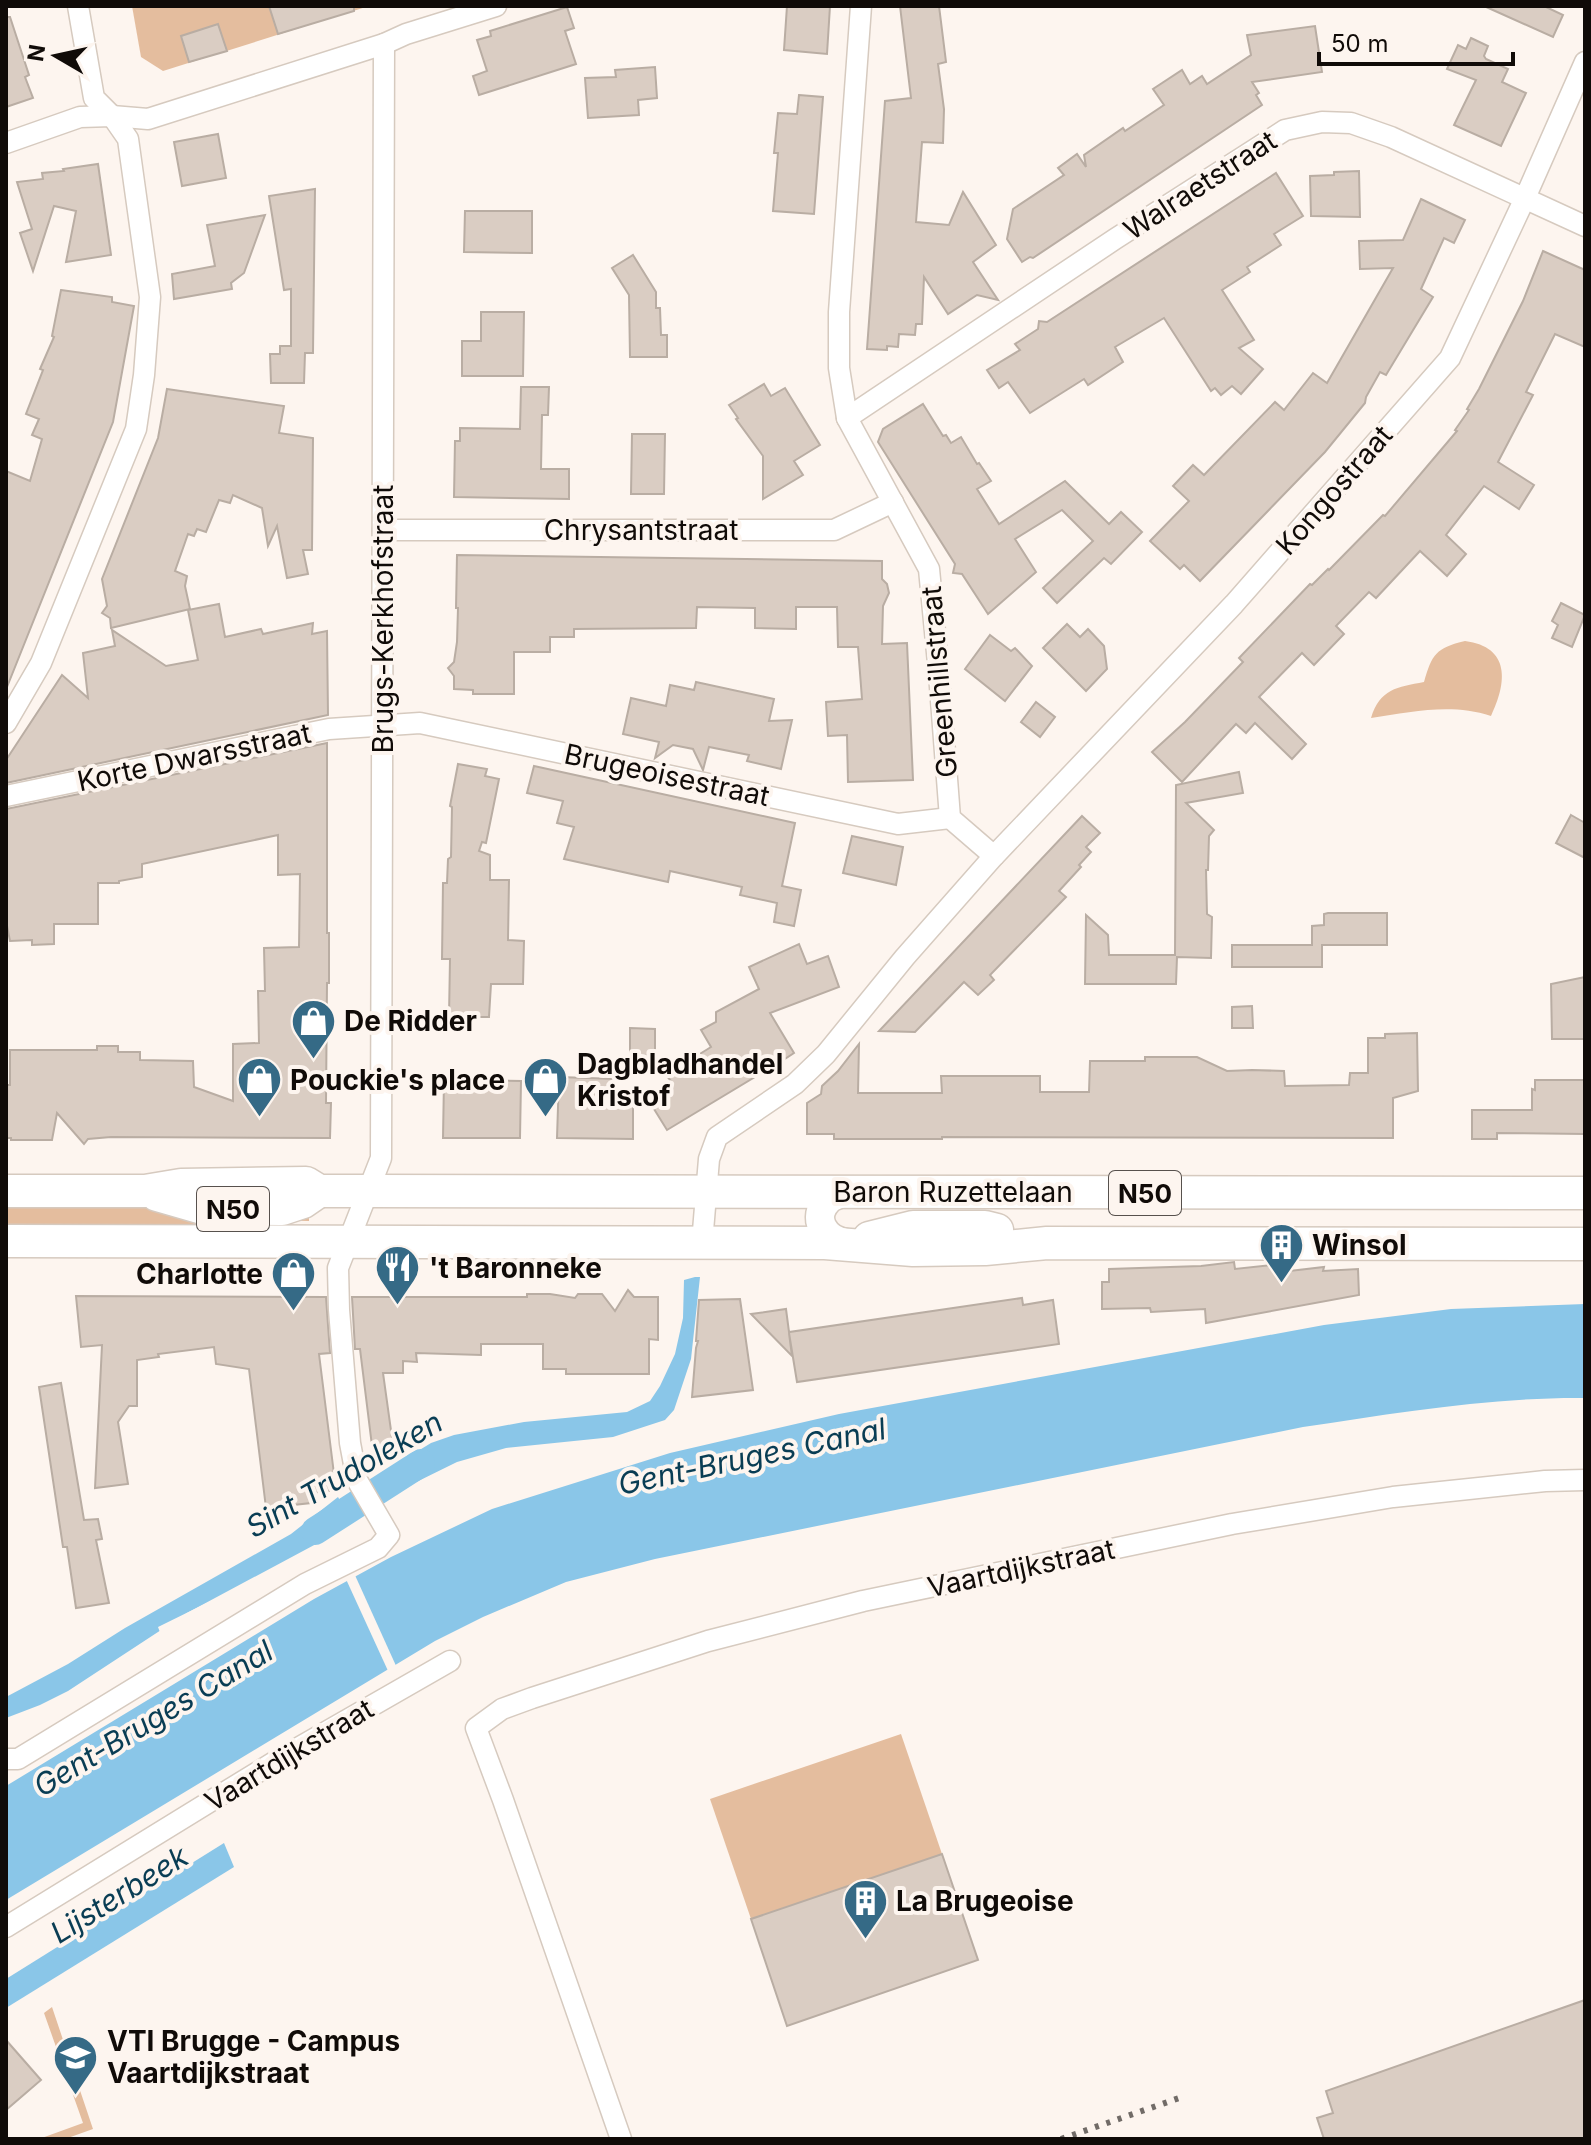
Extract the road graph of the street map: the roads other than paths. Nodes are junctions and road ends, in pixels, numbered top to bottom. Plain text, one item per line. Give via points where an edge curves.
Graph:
1 (78, 6) edge
2 (496, 6) edge
3 (861, 6) edge
4 (384, 44) junction
5 (1585, 62) edge
6 (112, 116) junction
7 (6, 143) edge
8 (1525, 198) junction
9 (1585, 226) edge
10 (847, 418) junction
11 (893, 502) junction
12 (383, 530) junction
13 (6, 723) edge
14 (383, 724) junction
15 (6, 796) edge
16 (950, 818) junction
17 (994, 856) junction
18 (6, 1191) edge
19 (368, 1191) junction
20 (706, 1192) junction
21 (845, 1192) junction
22 (1585, 1193) edge
23 (6, 1241) edge
24 (348, 1242) junction
25 (702, 1243) junction
26 (846, 1243) junction
27 (1585, 1244) edge
28 (1585, 1480) edge
29 (450, 1661) dead end
30 (6, 1759) edge
31 (6, 1927) edge
32 (621, 2139) edge

1 - 6 street via 94,98
2 - 4 street
3 - 10 street, Greenhillstraat via 839,312 839,368
4 - 6 street via 148,119
4 - 12 street, Brugs-Kerkhofstraat
5 - 8 street, Kongostraat
6 - 7 street via 80,117
6 - 13 street via 128,139 150,297 136,429 41,663
8 - 9 street, Walraetstraat
8 - 10 street, Walraetstraat via 1351,123 1322,122 1285,130
8 - 17 street, Kongostraat via 1450,358 1234,604
10 - 11 street, Greenhillstraat
11 - 12 street, Chrysantstraat via 834,530
11 - 16 street, Greenhillstraat via 929,569
12 - 14 street, Brugs-Kerkhofstraat
14 - 15 street, Korte Dwarsstraat via 329,729
14 - 16 street, Brugeoisestraat via 420,723 898,824
14 - 19 street, Brugs-Kerkhofstraat via 381,1158
16 - 17 street, Greenhillstraat
17 - 20 street via 826,1054 795,1084 717,1137
18 - 19 main road, Baron Ruzettelaan / N50 via 306,1183 319,1191
19 - 20 main road, Baron Ruzettelaan / N50
19 - 24 street
20 - 21 main road, Baron Ruzettelaan / N50
20 - 25 street
21 - 22 main road, Baron Ruzettelaan / N50
21 - 26 main road via 828,1201 820,1218 828,1236
23 - 24 main road, Baron Ruzettelaan / N50
24 - 25 main road, Baron Ruzettelaan / N50
24 - 30 street via 338,1268 350,1443 357,1480 389,1535 378,1548 305,1584 18,1759
25 - 26 main road, Baron Ruzettelaan / N50
26 - 27 main road, Baron Ruzettelaan / N50 via 913,1227 985,1227 1047,1243
28 - 32 street, Vaartdijkstraat via 1393,1497 1232,1524 863,1601 708,1641 502,1709 476,1728
29 - 31 street, Vaartdijkstraat

